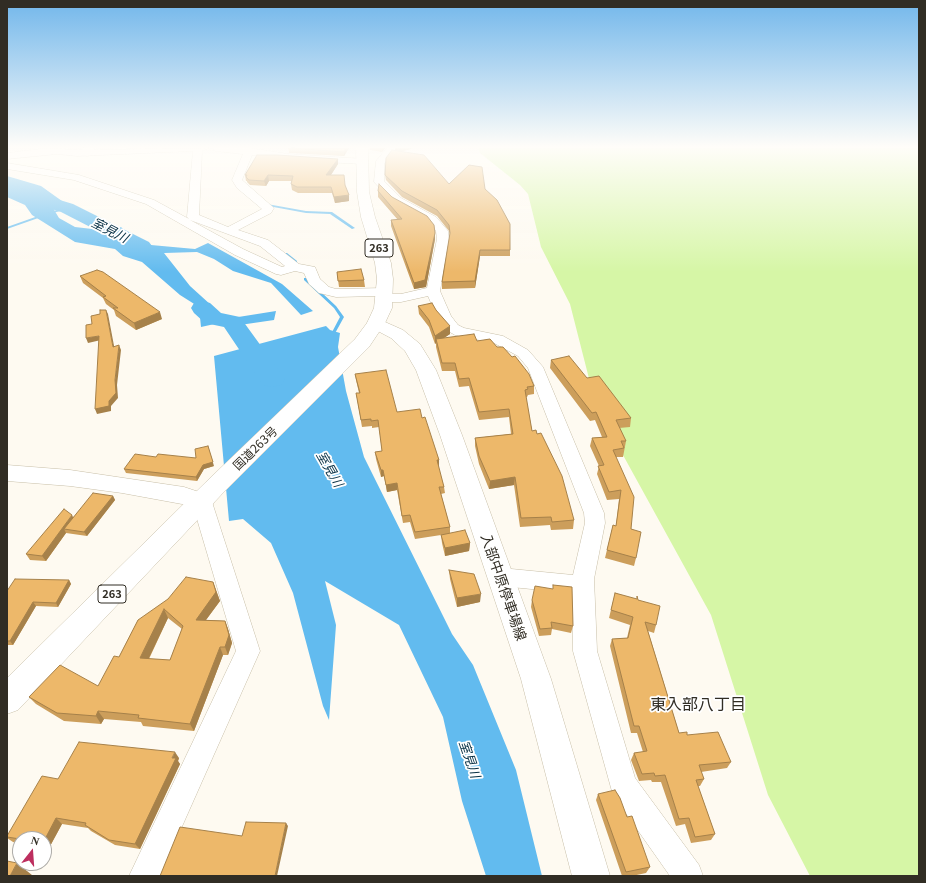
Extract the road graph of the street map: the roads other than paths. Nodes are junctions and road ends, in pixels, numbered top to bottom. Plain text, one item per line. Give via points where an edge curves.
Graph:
1 (115, 189) edge
2 (195, 189) edge
3 (246, 189) edge
4 (363, 189) edge
5 (384, 189) edge
6 (230, 230) junction
7 (295, 267) junction
8 (433, 291) junction
9 (377, 314) junction
10 (7, 473) edge
11 (208, 495) junction
12 (501, 577) junction
13 (583, 585) junction
14 (7, 699) edge
15 (144, 876) edge
16 (591, 876) edge
17 (688, 876) edge

1 - 7 street via 150,202 239,252 281,271
2 - 6 street via 193,217
3 - 6 street via 268,208 267,211
4 - 9 main road, 263 via 368,216 384,263
5 - 8 street via 397,200 432,219 442,231 443,239
6 - 7 street via 264,243
7 - 9 street via 310,270 314,281 324,290 336,293
8 - 9 street via 401,298
8 - 13 street via 444,317 453,328 460,332 498,339 523,353 535,368 594,513 595,523
9 - 11 main road, 国道263号 / 263
9 - 12 main road, 入部中原停車場線 via 413,348 426,370
10 - 11 main road via 70,478 184,496
11 - 14 main road, 国道263号 / 263
11 - 15 street via 248,651
12 - 13 street
12 - 16 main road, 入部中原停車場線 via 536,679
13 - 17 street via 585,650 623,784

